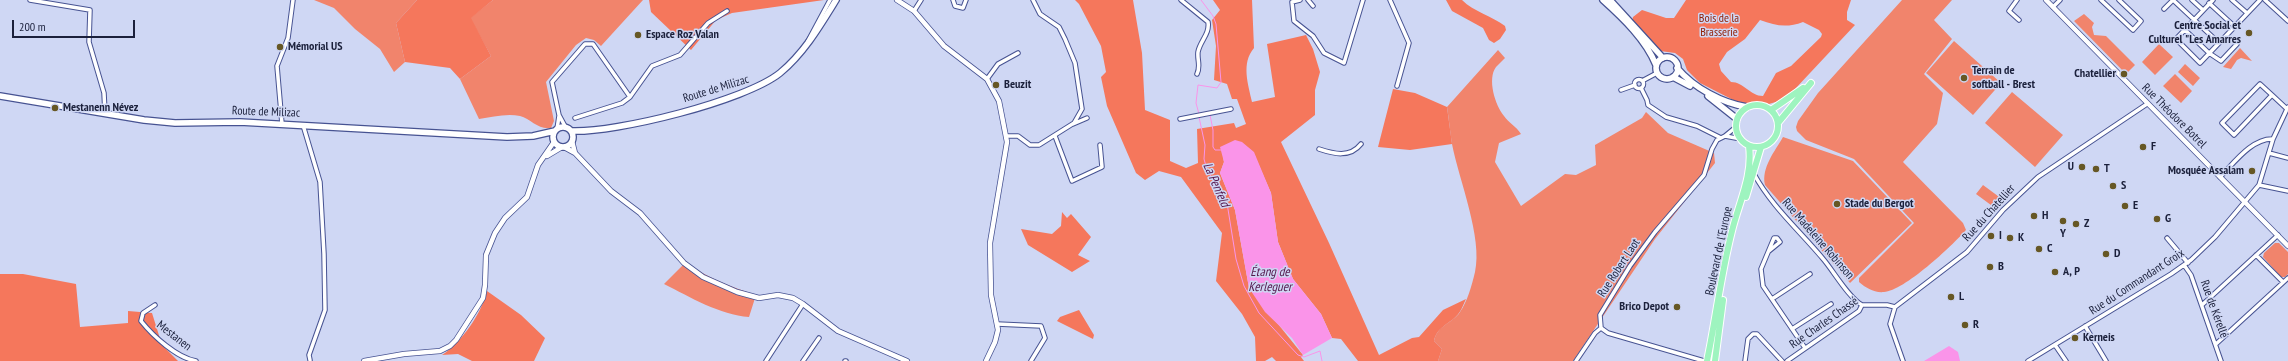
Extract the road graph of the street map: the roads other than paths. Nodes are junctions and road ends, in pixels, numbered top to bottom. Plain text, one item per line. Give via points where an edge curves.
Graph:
1 (30, 0) edge
2 (293, 0) edge
3 (830, 0) edge
4 (836, 0) edge
5 (897, 0) edge
6 (921, 0) edge
7 (954, 0) edge
8 (966, 0) edge
9 (1033, 0) edge
10 (1181, 0) edge
11 (1300, 0) edge
12 (1308, 0) edge
13 (1364, 0) edge
14 (1390, 0) edge
15 (1604, 0) edge
16 (1610, 0) edge
17 (2017, 0) edge
18 (2046, 0) edge
19 (2060, 0) edge
20 (2119, 0) edge
21 (2173, 0) edge
22 (2192, 0) edge
23 (2213, 0) edge
24 (2232, 0) edge
25 (2260, 0) edge
26 (2265, 0) edge
27 (2104, 1) edge
28 (2210, 4) junction
29 (1314, 6) dead end
30 (2053, 7) junction
31 (2164, 9) dead end
32 (2203, 10) junction
33 (727, 11) dead end
34 (914, 11) junction
35 (2247, 13) junction
36 (2019, 20) dead end
37 (2194, 20) junction
38 (2288, 21) edge
39 (2234, 26) junction
40 (2185, 30) junction
41 (2219, 43) junction
42 (807, 44) junction
43 (2237, 44) dead end
44 (1018, 53) dead end
45 (2209, 53) junction
46 (1663, 58) junction
47 (1656, 65) junction
48 (1677, 68) junction
49 (1657, 73) junction
50 (1197, 74) dead end
51 (1673, 77) junction
52 (987, 79) junction
53 (1642, 81) junction
54 (1635, 85) junction
55 (1397, 86) dead end
56 (1641, 88) junction
57 (1621, 90) dead end
58 (2272, 95) junction
59 (0, 96) edge
60 (630, 97) junction
61 (2147, 104) junction
62 (1747, 107) junction
63 (2288, 108) edge
64 (1231, 109) dead end
65 (1771, 110) junction
66 (105, 113) junction
67 (559, 115) junction
68 (575, 118) dead end
69 (1087, 118) dead end
70 (1180, 119) dead end
71 (1737, 119) junction
72 (1778, 123) junction
73 (282, 124) junction
74 (1073, 124) junction
75 (303, 125) junction
76 (1736, 127) junction
77 (568, 129) junction
78 (556, 130) junction
79 (587, 132) junction
80 (533, 136) junction
81 (1007, 136) junction
82 (1055, 136) junction
83 (1723, 137) junction
84 (1740, 139) junction
85 (2273, 139) junction
86 (572, 140) junction
87 (554, 142) junction
88 (1361, 144) dead end
89 (1100, 145) dead end
90 (1749, 146) junction
91 (563, 147) junction
92 (1760, 147) junction
93 (1319, 149) dead end
94 (2270, 152) junction
95 (575, 153) junction
96 (2288, 158) edge
97 (542, 160) junction
98 (1754, 174) junction
99 (2220, 177) junction
100 (1751, 184) junction
101 (1760, 185) junction
102 (2259, 185) junction
103 (2288, 191) edge
104 (2246, 202) junction
105 (2278, 235) junction
106 (2167, 238) dead end
107 (2288, 246) edge
108 (1769, 251) dead end
109 (2256, 255) junction
110 (2186, 264) junction
111 (1810, 274) dead end
112 (2288, 278) edge
113 (2283, 282) junction
114 (1772, 299) junction
115 (803, 304) junction
116 (1830, 304) dead end
117 (1862, 304) junction
118 (155, 305) dead end
119 (2202, 306) junction
120 (1895, 307) junction
121 (997, 324) junction
122 (2086, 326) junction
123 (1601, 328) junction
124 (1792, 329) junction
125 (819, 338) dead end
126 (2216, 344) junction
127 (2055, 345) junction
128 (1805, 348) junction
129 (196, 361) edge
130 (310, 361) edge
131 (364, 361) edge
132 (766, 361) edge
133 (803, 361) edge
134 (907, 361) edge
135 (986, 361) edge
136 (1031, 361) edge
137 (1576, 361) edge
138 (1704, 361) edge
139 (1707, 361) edge
140 (1715, 361) edge
141 (1745, 361) edge
142 (1782, 361) edge
143 (1788, 361) edge
144 (1903, 361) edge
145 (2028, 361) edge
146 (2066, 361) edge
147 (2106, 361) edge
148 (2221, 361) edge

1 - 66 street via 90,10 89,42 104,93
2 - 73 street via 288,38 277,66
3 - 42 street via 808,36
4 - 42 main road, Route de Milizac
5 - 34 street
6 - 34 street
7 - 8 street via 955,6 963,8
9 - 74 street via 1040,14 1059,27 1075,63 1082,109
10 - 50 street via 1208,22 1208,32 1198,53
11 - 13 street via 1292,2 1294,22 1313,36 1324,54 1344,63
12 - 29 street
14 - 55 street via 1409,43
15 - 47 main road via 1633,30 1650,52
16 - 46 main road
17 - 36 street via 2010,11
18 - 30 street, Rue Théodore Botrel
19 - 30 street
20 - 27 street via 2141,21 2132,30
21 - 31 street
21 - 37 street
22 - 32 street
23 - 28 street
24 - 35 street
25 - 35 street
26 - 38 street
28 - 32 street
28 - 39 street
30 - 61 street, Rue Théodore Botrel
32 - 37 street
33 - 60 street via 708,23 680,55 652,66
34 - 52 street via 944,46
35 - 39 street
37 - 40 street
37 - 41 street
39 - 41 street
40 - 45 street
40 - 45 street via 2176,39 2200,63
41 - 45 street
42 - 79 main road, Route de Milizac via 780,73 756,88 682,111
43 - 45 street via 2220,61
44 - 52 street via 998,64
46 - 47 main road
46 - 48 main road via 1674,60
47 - 49 main road
48 - 51 main road
48 - 62 main road via 1688,80 1701,88 1732,105
49 - 51 main road via 1665,79
49 - 53 street
51 - 71 main road via 1713,99
52 - 81 street via 999,101
53 - 54 street via 1637,80
53 - 56 street
54 - 56 street
54 - 57 street
56 - 83 street via 1648,105 1666,117
58 - 58 street via 2234,135 2222,123 2260,84
58 - 63 street
59 - 66 main road, Route de Milizac
60 - 67 street via 593,44 588,42 552,82
60 - 68 street via 622,103
61 - 99 street, Rue Théodore Botrel
61 - 120 street, Rue du Chatellier via 2041,174 2011,201 1967,252
62 - 65 main road via 1759,105
62 - 71 main road
63 - 85 street, Rue du Commandant Groix
64 - 70 street
65 - 72 main road
65 - 72 main road via 1811,83
66 - 73 main road, Route de Milizac via 175,123
67 - 77 street
67 - 78 street
69 - 74 street
71 - 76 main road
72 - 92 main road via 1772,141
73 - 75 main road, Route de Milizac
74 - 82 street
75 - 80 main road, Route de Milizac via 479,136
75 - 130 street via 320,182 324,254 325,310 309,356
76 - 83 street, Rue Robert Laot
76 - 84 main road
77 - 78 main road
77 - 79 main road, Route de Milizac
77 - 86 main road
78 - 80 main road, Route de Milizac
78 - 87 main road
79 - 86 main road, Route de Milizac
80 - 87 main road, Route de Milizac
81 - 82 street via 1018,136 1034,146
81 - 121 street via 990,243 991,295
82 - 89 street via 1072,181 1102,167
83 - 84 street
83 - 123 street, Rue Robert Laot via 1714,144 1704,175 1630,266 1600,315
84 - 90 main road
85 - 94 street, Rue du Commandant Groix
85 - 99 street via 2254,144
86 - 91 main road
86 - 95 street
87 - 91 main road
87 - 97 street
88 - 93 street via 1356,151 1349,154
90 - 92 main road
90 - 139 main road, Boulevard de l'Europe via 1750,172 1732,232
91 - 95 street
91 - 97 street
92 - 98 main road, Boulevard de l'Europe
94 - 96 street
94 - 102 street, Rue du Commandant Groix
95 - 115 street via 612,191 640,213 696,273 737,292 759,298 783,295
97 - 131 street via 527,196 505,218 488,248 483,298 456,340 440,351
98 - 100 main road, Boulevard de l'Europe
98 - 101 street, Rue Madeleine Robinson
99 - 104 street, Rue Théodore Botrel
100 - 101 street
100 - 140 main road, Boulevard de l'Europe via 1730,255
101 - 117 street, Rue Madeleine Robinson via 1790,224 1824,259 1855,300
102 - 103 street
102 - 104 street, Rue du Commandant Groix
104 - 105 street, Rue Théodore Botrel
104 - 110 street, Rue du Commandant Groix via 2215,237
105 - 107 street, Rue Théodore Botrel
105 - 109 street
106 - 110 street, Rue de Kérellé
108 - 114 street via 1761,269 1761,278
109 - 113 street
109 - 119 street
110 - 119 street, Rue de Kérellé
110 - 122 street, Rue du Commandant Groix
111 - 114 street
112 - 113 street
113 - 126 street
114 - 124 street
115 - 132 street
115 - 134 street via 838,331
116 - 124 street
117 - 120 street, Rue Charles Chassé
117 - 128 street, Rue Charles Chassé via 1859,310
118 - 129 street, Mestanen via 143,313 141,321 177,355 185,360
119 - 126 street, Rue de Kérellé
120 - 144 street via 1890,324
121 - 135 street via 995,342
121 - 136 street via 1041,326 1045,338
122 - 127 street, Rue du Commandant Groix
122 - 147 street
123 - 137 street
123 - 138 street via 1628,340
124 - 128 street
125 - 133 street
126 - 148 street, Rue de Kérellé
127 - 145 street, Rue du Commandant Groix
127 - 146 street
128 - 143 street, Rue Charles Chassé
141 - 142 street via 1748,339 1757,334

